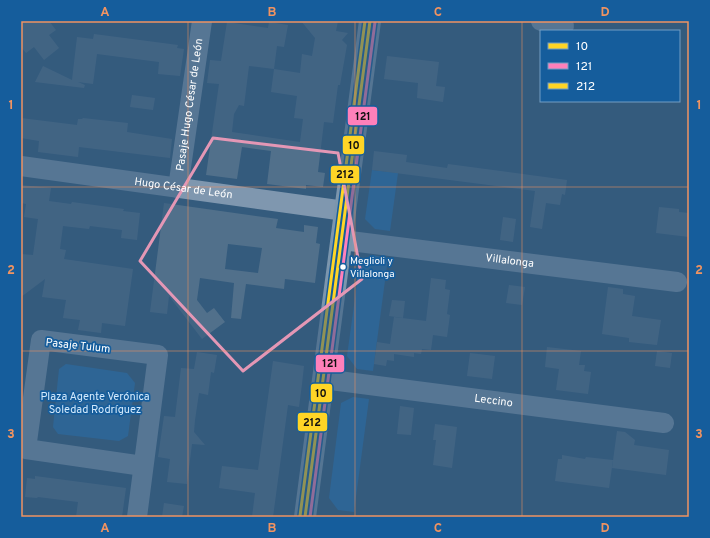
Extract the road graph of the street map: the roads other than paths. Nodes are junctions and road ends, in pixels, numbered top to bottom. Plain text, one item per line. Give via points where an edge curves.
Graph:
1 (202, 21) edge
2 (370, 21) edge
3 (541, 21) edge
4 (564, 26) dead end
5 (21, 166) edge
6 (178, 188) junction
7 (345, 211) junction
8 (342, 240) junction
9 (677, 282) dead end
10 (323, 379) junction
11 (664, 423) dead end
12 (143, 466) junction
13 (137, 517) edge
14 (305, 517) edge

1 - 6 street, Pasaje Hugo César de León
2 - 7 main road
3 - 4 street
5 - 6 street, Hugo César de León
6 - 7 street, Hugo César de León
7 - 8 main road
8 - 9 street, Villalonga
8 - 10 main road
10 - 11 street, Leccino
10 - 14 main road
12 - 12 street, Pasaje Tulum via 158,355 41,340 26,449
12 - 13 street, Pasaje Tulum

